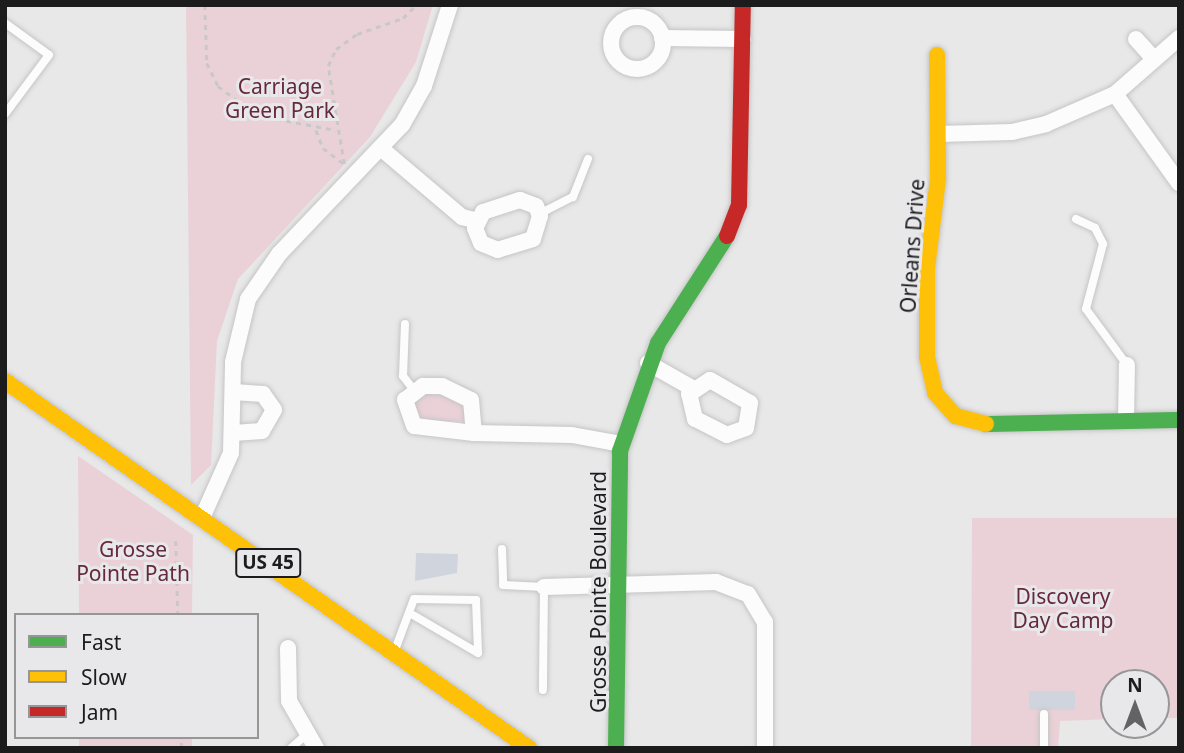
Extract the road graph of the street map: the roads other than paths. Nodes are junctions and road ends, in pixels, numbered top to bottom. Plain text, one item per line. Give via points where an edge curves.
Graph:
1 (450, 5) edge
2 (743, 5) edge
3 (5, 23) edge
4 (662, 38) dead end
5 (1179, 38) edge
6 (743, 39) junction
7 (1136, 39) dead end
8 (937, 55) dead end
9 (1152, 57) junction
10 (1115, 94) junction
11 (5, 114) edge
12 (938, 134) junction
13 (383, 150) junction
14 (588, 159) dead end
15 (1179, 183) edge
16 (539, 214) junction
17 (1076, 219) dead end
18 (478, 221) junction
19 (405, 324) dead end
20 (648, 363) junction
21 (1127, 365) joint
22 (5, 381) edge
23 (692, 388) dead end
24 (414, 390) junction
25 (233, 392) junction
26 (1126, 420) junction
27 (1179, 420) edge
28 (233, 433) junction
29 (474, 433) junction
30 (622, 444) junction
31 (202, 518) junction
32 (502, 549) dead end
33 (617, 581) junction
34 (544, 587) junction
35 (413, 615) junction
36 (288, 648) dead end
37 (394, 653) junction
38 (543, 690) dead end
39 (1044, 714) dead end
40 (312, 741) edge
41 (291, 748) edge
42 (529, 748) edge
43 (616, 748) edge
44 (765, 748) edge
45 (1044, 748) edge

1 - 13 street via 424,86
2 - 6 street, Grosse Pointe Boulevard
3 - 11 lane via 49,55
4 - 6 street
5 - 9 street
6 - 20 street, Grosse Pointe Boulevard via 743,174 736,217 720,253
7 - 9 street
8 - 12 street, Orleans Drive
9 - 10 street
10 - 12 street via 1028,130
10 - 15 street
12 - 26 street, Orleans Drive via 927,268 927,358 935,393 970,422
13 - 18 street via 462,217
13 - 25 street via 256,284 236,340
14 - 16 lane via 573,197
16 - 18 street via 536,206 520,200 483,212
16 - 18 street via 533,239 498,250 481,243
17 - 21 lane via 1095,228 1103,244 1086,309
19 - 24 lane via 403,376
20 - 23 street
20 - 30 street, Grosse Pointe Boulevard
21 - 26 street
22 - 31 street, US 45
24 - 29 street via 461,390 476,413
24 - 29 street via 405,413 414,426
25 - 28 street
25 - 28 street via 263,394 274,410 262,431
26 - 27 street, Orleans Drive
28 - 31 street via 225,473
29 - 30 street via 572,435
30 - 33 street, Grosse Pointe Boulevard
31 - 37 street, US 45
32 - 34 lane via 503,585
33 - 34 street
33 - 43 street, Grosse Pointe Boulevard
33 - 44 street via 716,582 748,594 765,622
34 - 38 lane
35 - 35 lane via 414,599 475,600 478,653
35 - 37 lane
36 - 40 street via 289,701
37 - 42 street, US 45
39 - 45 lane
40 - 41 lane

